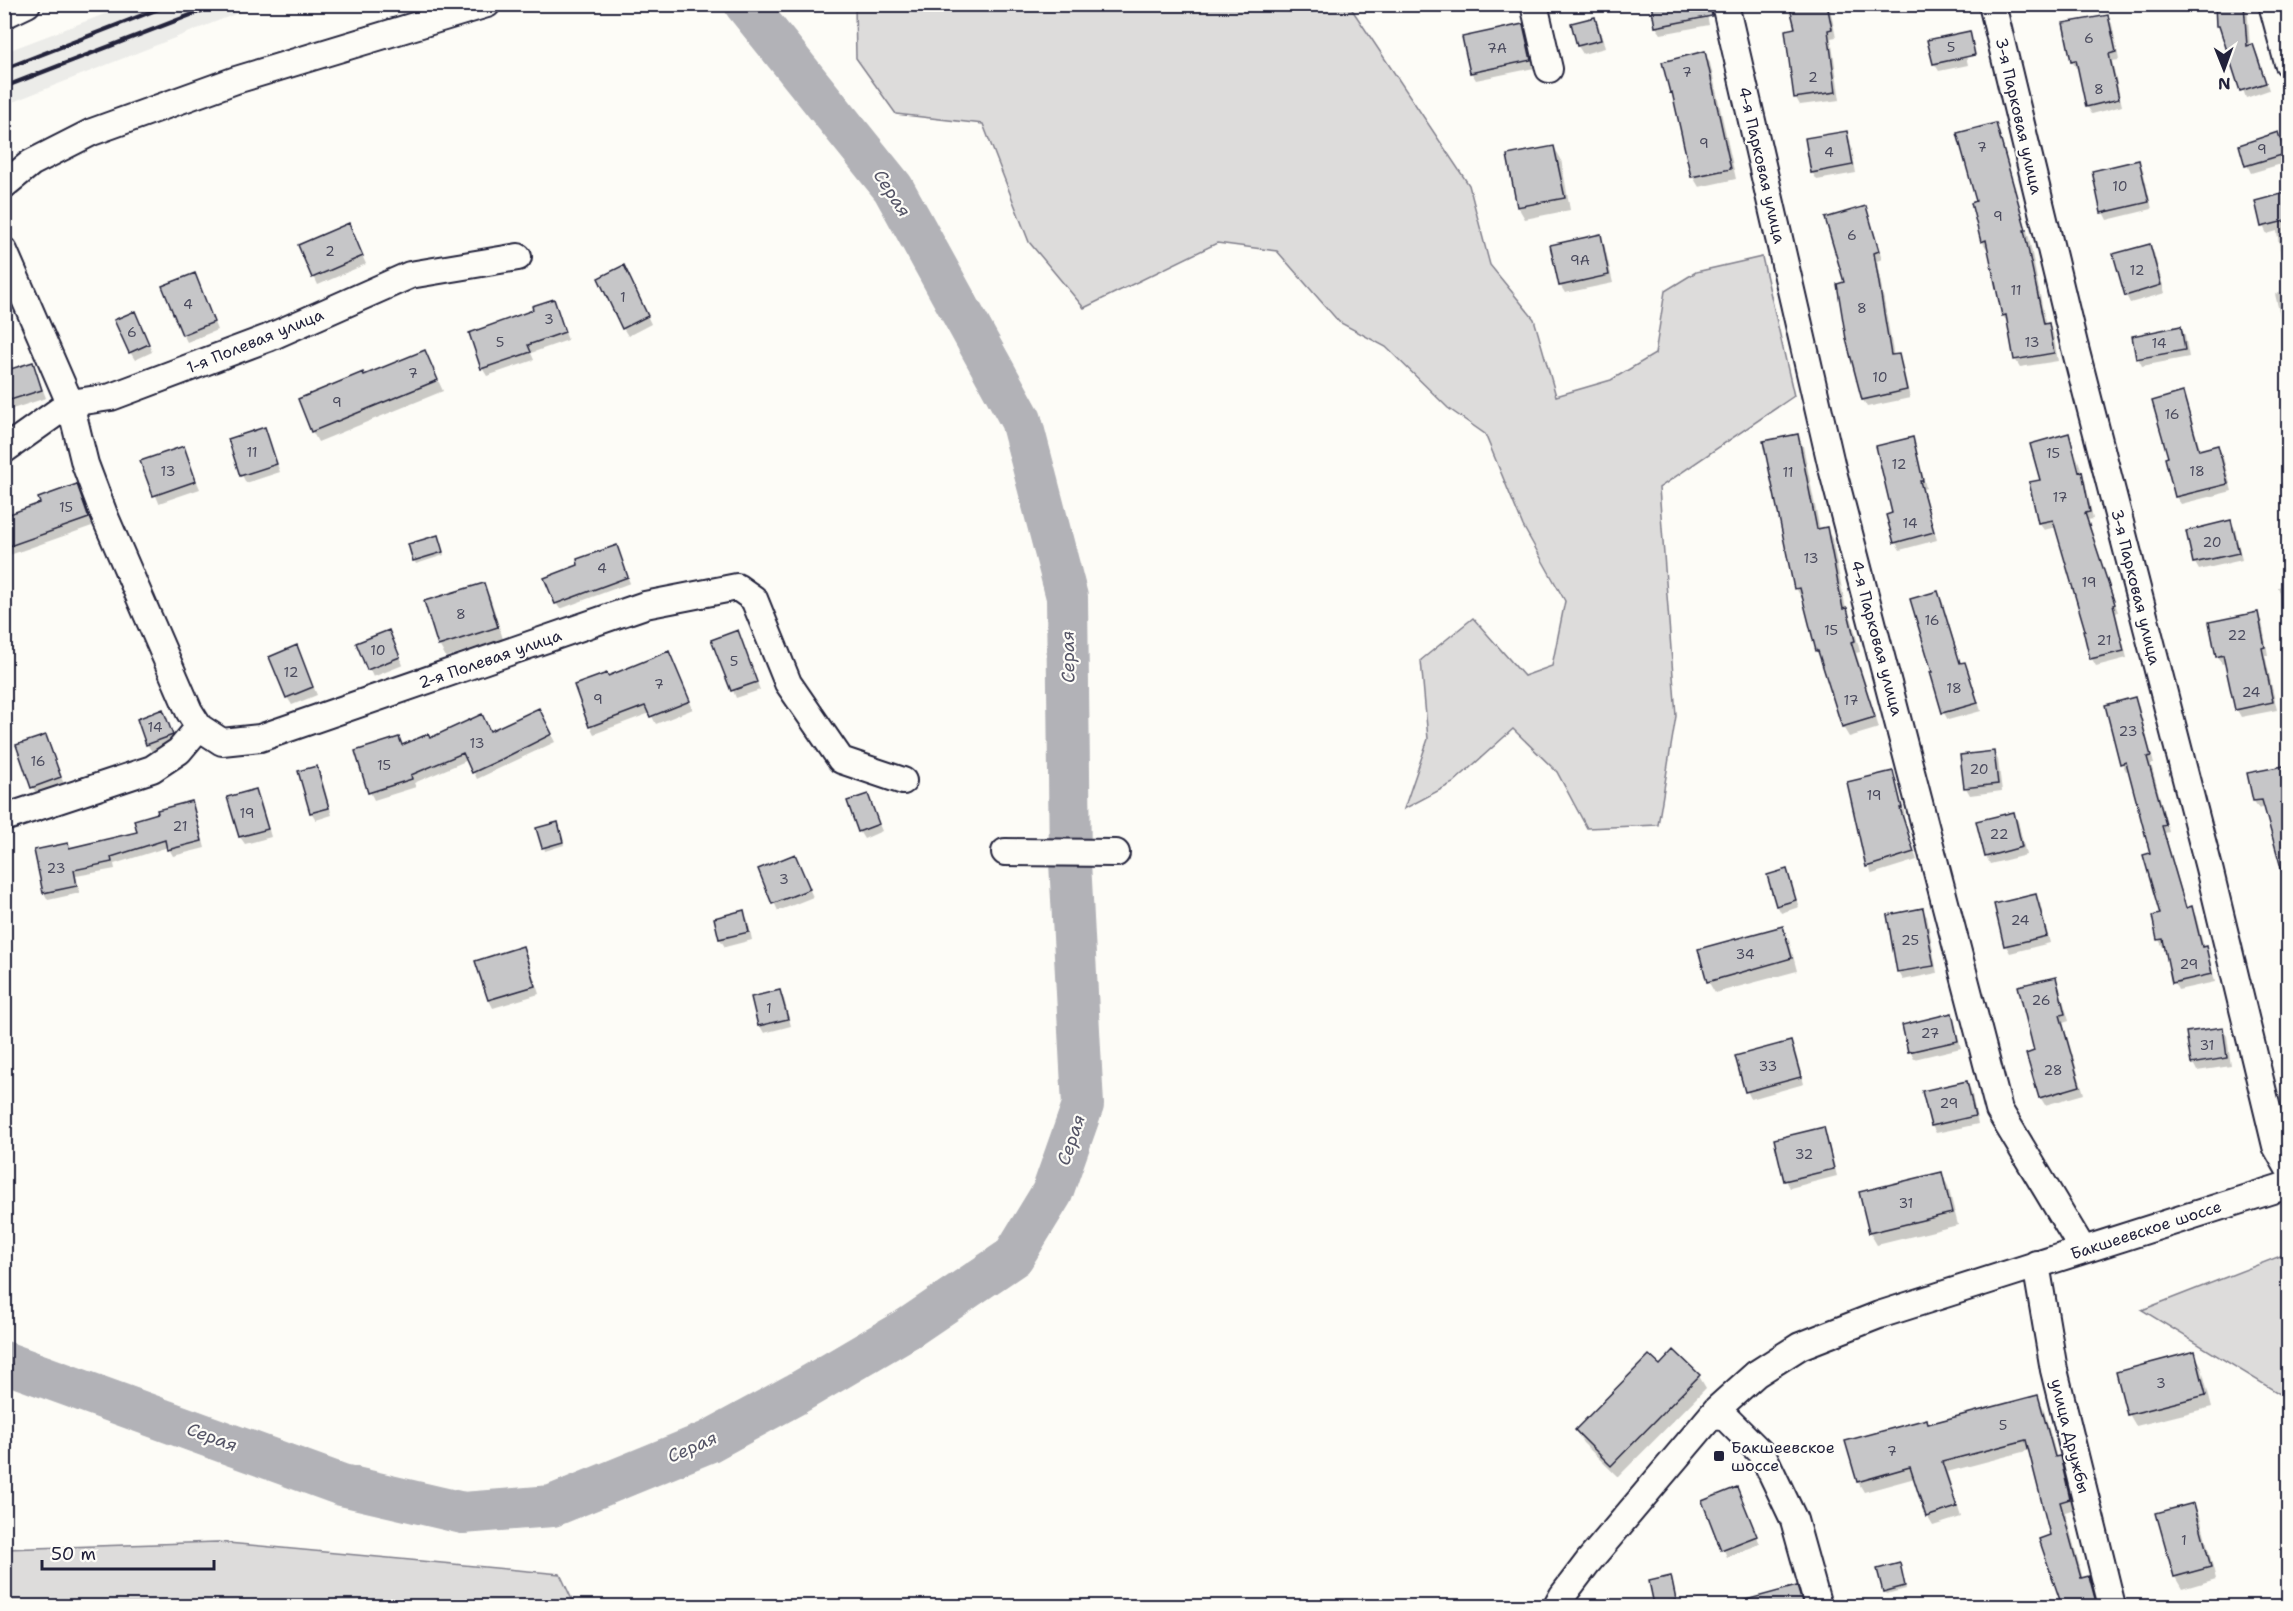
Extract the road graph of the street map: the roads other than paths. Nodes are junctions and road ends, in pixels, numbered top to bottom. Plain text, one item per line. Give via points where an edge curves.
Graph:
1 (27, 4) edge
2 (487, 4) edge
3 (1534, 4) edge
4 (1725, 4) edge
5 (1992, 4) edge
6 (2272, 4) edge
7 (4, 15) edge
8 (2289, 63) edge
9 (1549, 69) dead end
10 (4, 185) edge
11 (4, 251) edge
12 (518, 257) dead end
13 (70, 403) junction
14 (4, 450) edge
15 (199, 727) junction
16 (903, 781) dead end
17 (4, 818) edge
18 (1005, 852) dead end
19 (1116, 852) dead end
20 (2289, 1167) edge
21 (2289, 1185) edge
22 (2083, 1250) junction
23 (2036, 1264) junction
24 (1717, 1409) junction
25 (1557, 1606) edge
26 (1818, 1606) edge
27 (2112, 1606) edge

1 - 7 street
2 - 10 street via 236,80 92,132 31,163
3 - 9 street
4 - 22 street, 4-я Парковая улица via 1832,468 1999,1110
5 - 20 street, 3-я Парковая улица via 2276,1146
6 - 8 street
11 - 13 street
12 - 13 street, 1-я Полевая улица via 410,275 257,342 111,397
13 - 14 street, 1-я Полевая улица
13 - 15 street via 85,464 105,517
15 - 16 street, 2-я Полевая улица via 222,742 260,738 645,605 736,587 754,599 788,683 841,760
15 - 17 street via 178,751 152,769
18 - 19 street
21 - 22 street, Бакшеевское шоссе
22 - 23 street, Бакшеевское шоссе
23 - 24 street, Бакшеевское шоссе via 1879,1315 1800,1346 1756,1374
23 - 27 street, улица Дружбы via 2054,1370
24 - 25 street, Бакшеевское шоссе via 1588,1562
24 - 26 street via 1763,1455 1794,1520

